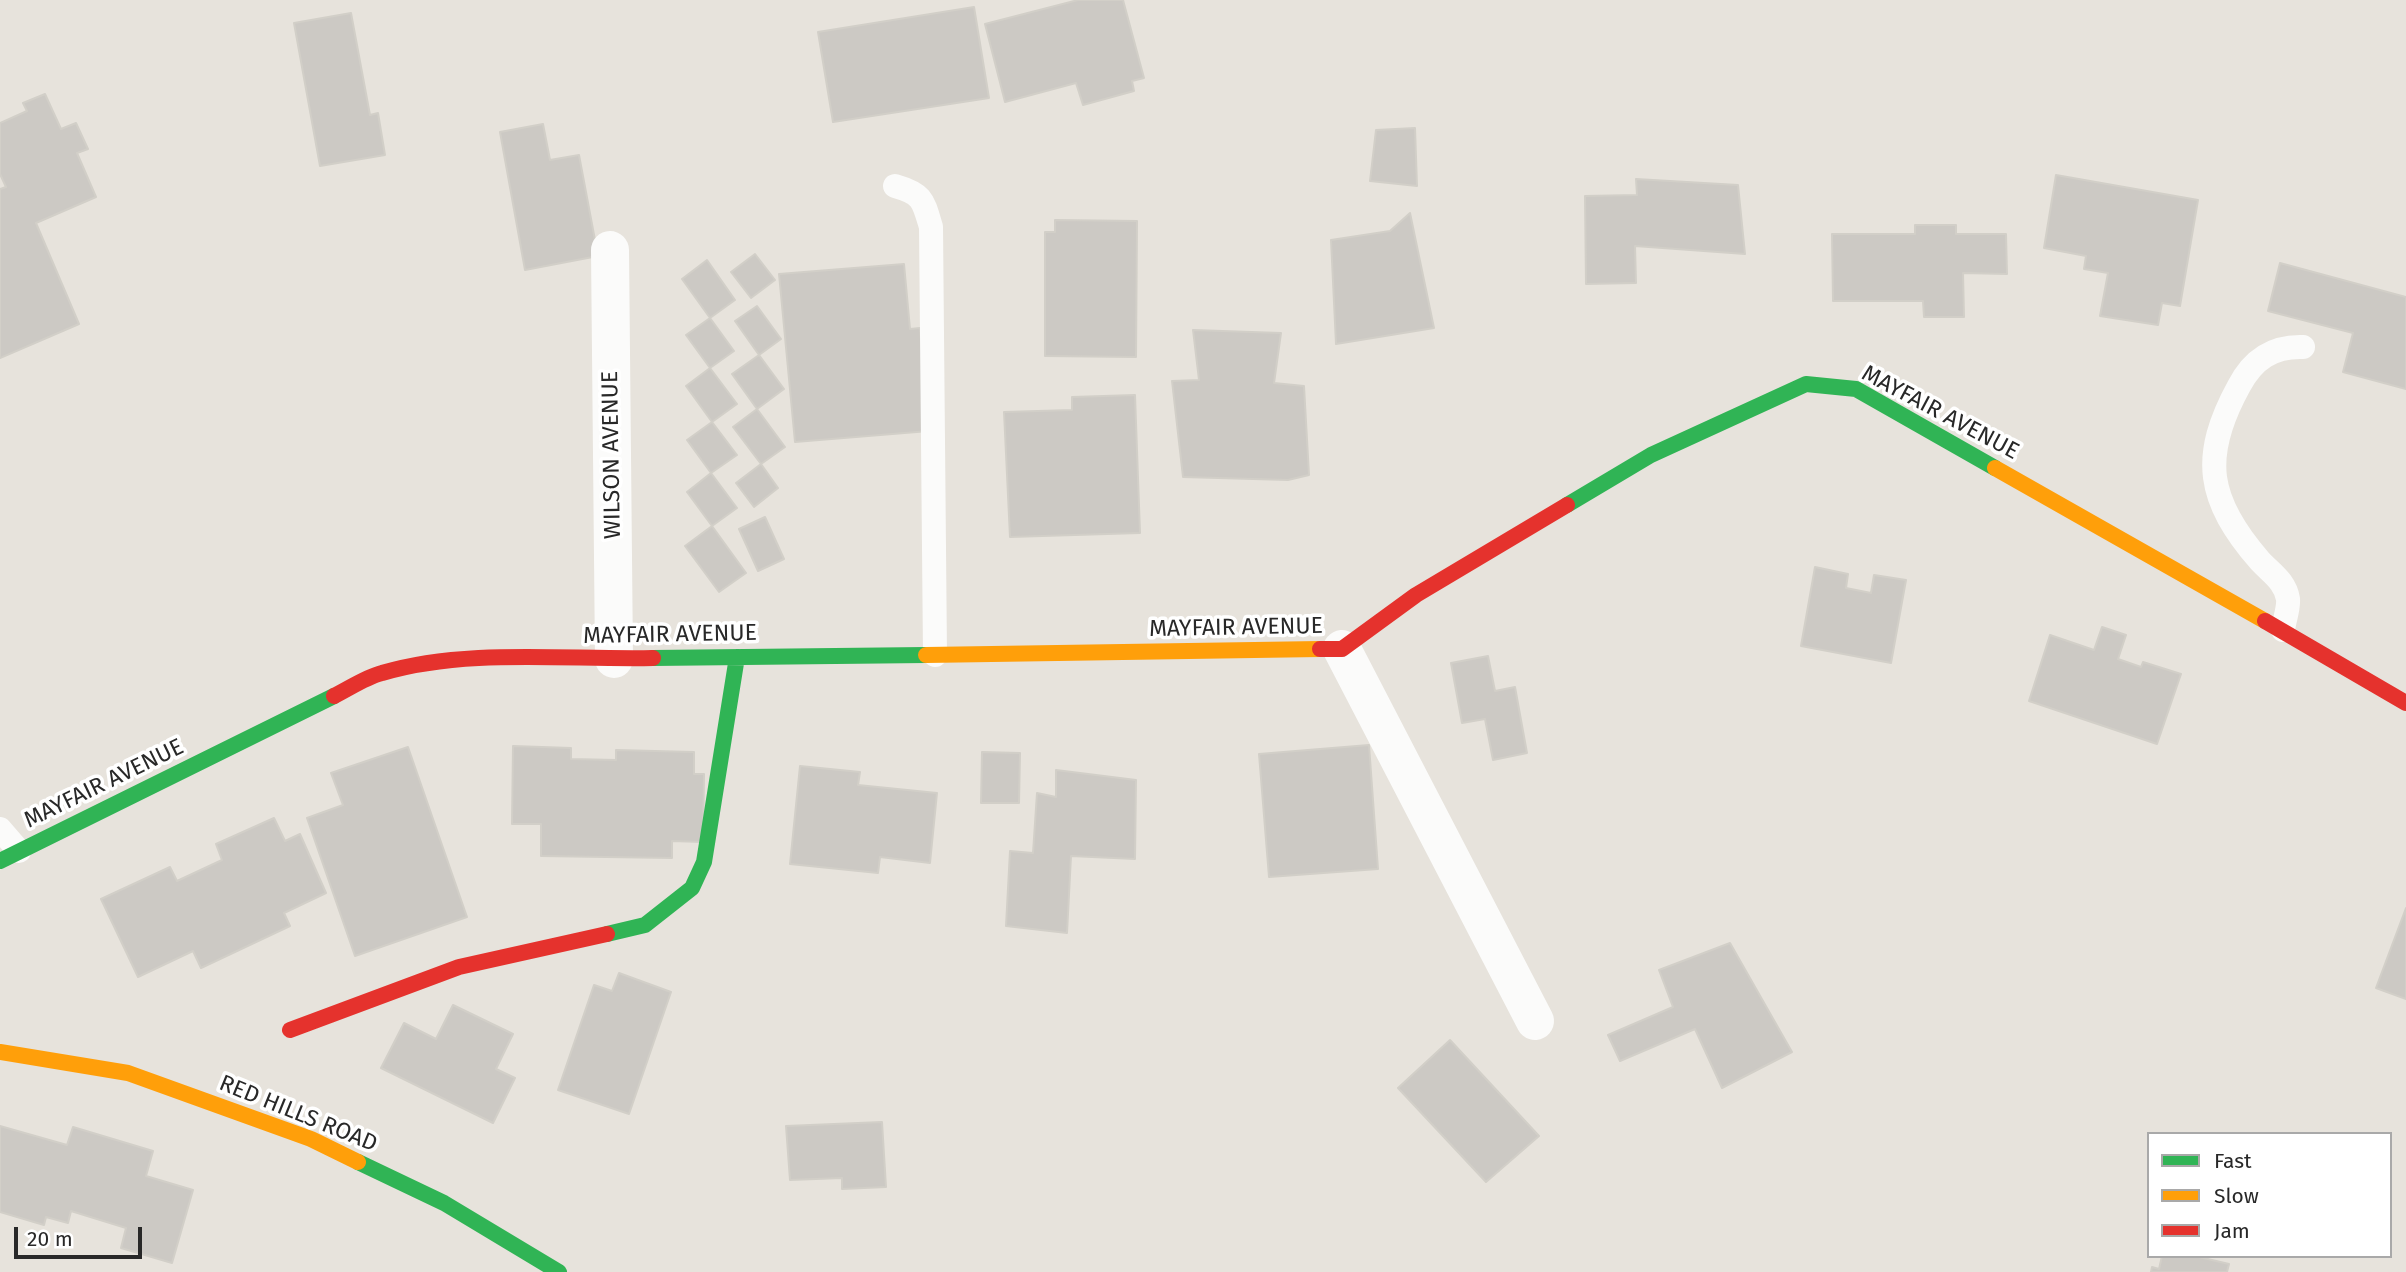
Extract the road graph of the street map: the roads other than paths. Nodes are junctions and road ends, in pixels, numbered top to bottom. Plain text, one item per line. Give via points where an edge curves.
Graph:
1 (895, 186) dead end
2 (610, 250) dead end
3 (2303, 347) dead end
4 (2283, 630) junction
5 (1342, 649) junction
6 (935, 655) junction
7 (737, 657) junction
8 (614, 659) junction
9 (2406, 702) edge
10 (0, 829) edge
11 (10, 856) edge
12 (1535, 1021) dead end
13 (290, 1030) dead end
14 (0, 1052) edge
15 (559, 1272) edge

1 - 6 lane via 914,191 924,203 930,227
2 - 8 street, WILSON AVENUE
3 - 4 lane via 2272,351 2245,374 2218,432 2212,466 2216,489 2240,537 2284,586 2288,600
4 - 5 street, MAYFAIR AVENUE via 1856,389 1806,384 1651,455 1416,595
4 - 9 street, MAYFAIR AVENUE
5 - 6 street, MAYFAIR AVENUE
5 - 12 street
6 - 7 street, MAYFAIR AVENUE
7 - 8 street, MAYFAIR AVENUE
7 - 13 street via 704,862 692,888 645,925 459,967
8 - 11 street, MAYFAIR AVENUE via 471,658 380,673
10 - 11 lane
14 - 15 street, RED HILLS ROAD via 128,1073 311,1139 444,1203

